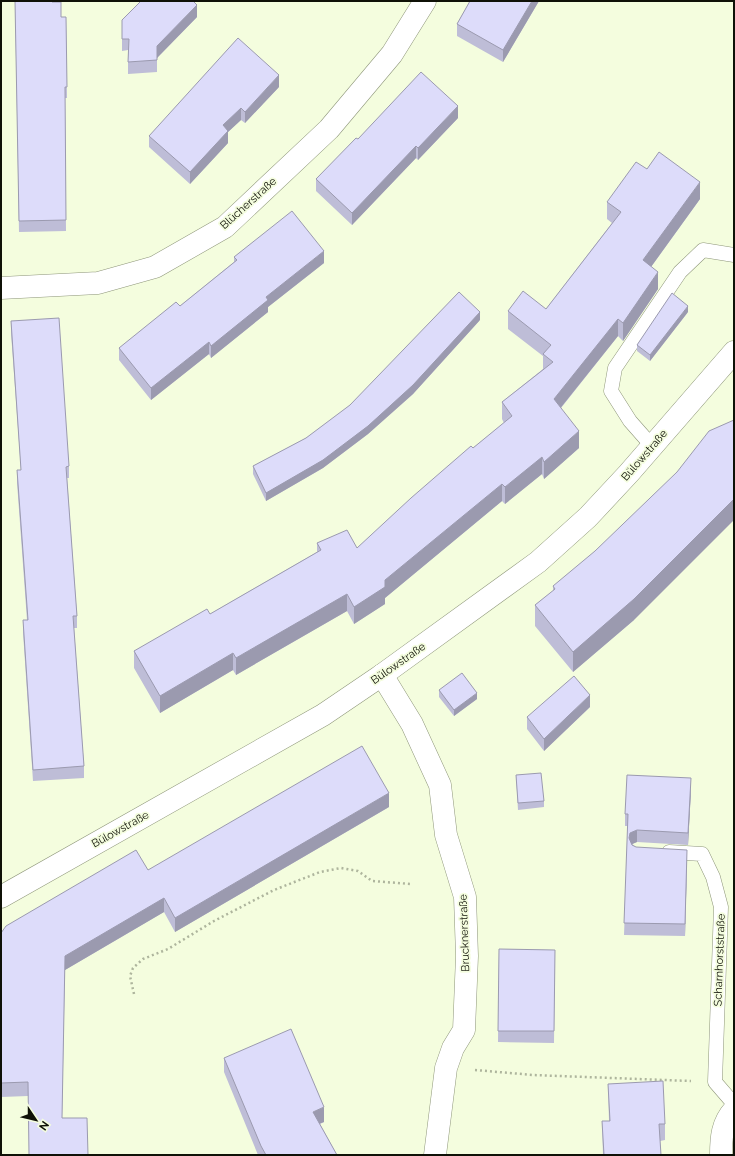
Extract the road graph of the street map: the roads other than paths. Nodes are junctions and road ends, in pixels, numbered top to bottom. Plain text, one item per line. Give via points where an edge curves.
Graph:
1 (425, 1) edge
2 (734, 254) edge
3 (1, 288) edge
4 (734, 352) edge
5 (652, 446) junction
6 (382, 675) junction
7 (658, 851) edge
8 (1, 897) edge
9 (734, 1104) edge
10 (734, 1110) edge
11 (434, 1155) edge
12 (722, 1155) edge

1 - 3 street, Blücherstraße via 392,54 329,129 225,227 155,268 98,284
2 - 5 lane via 703,250 680,272 615,368 611,391 630,421
4 - 5 street, Bülowstraße
5 - 6 street, Bülowstraße via 588,516 538,562
6 - 8 street, Bülowstraße via 323,715
6 - 11 street, Brucknerstraße via 412,724 440,786 446,835 465,897 467,956 464,1030 453,1048 446,1068
7 - 9 lane, Scharnhorststraße via 702,854 713,877 722,907 715,1082
10 - 12 street via 726,1119 721,1138

